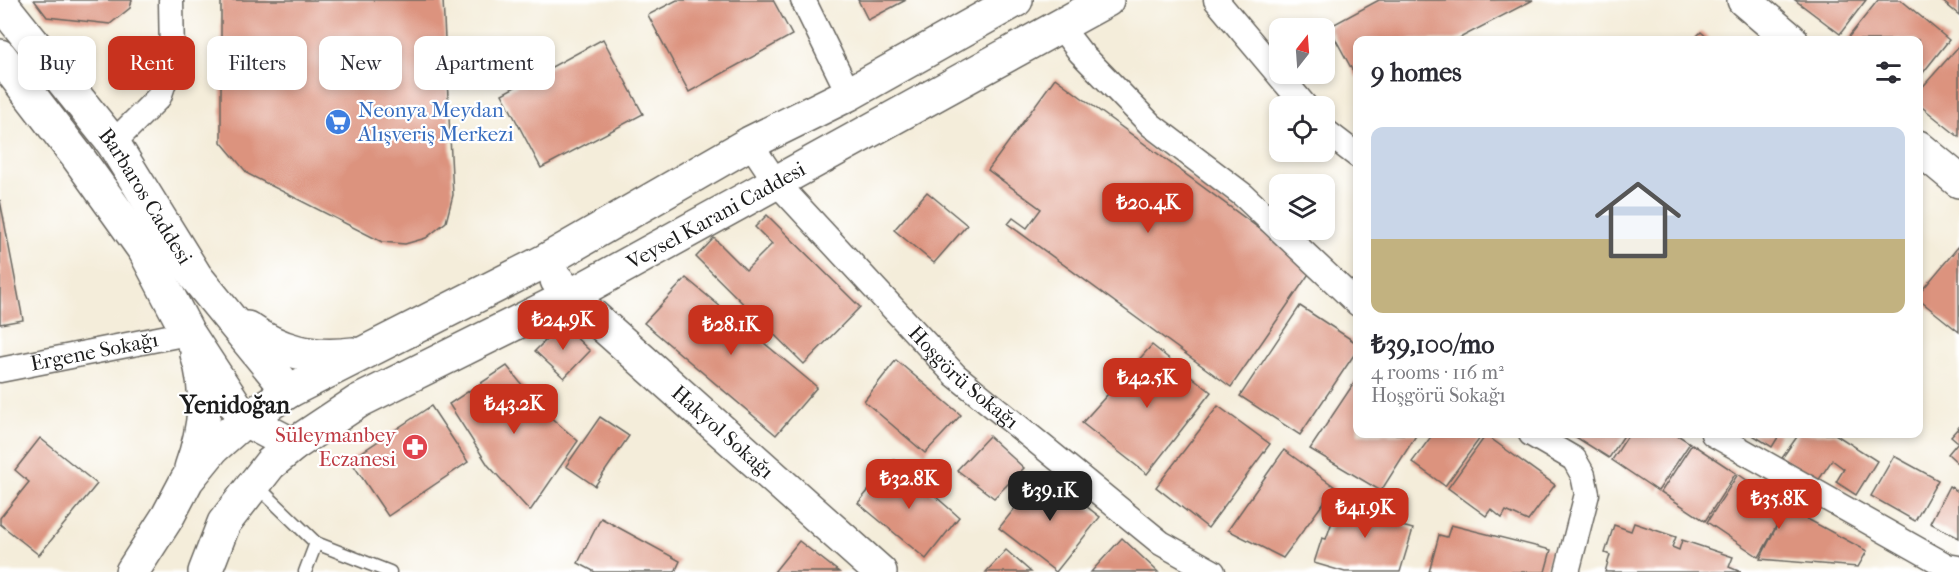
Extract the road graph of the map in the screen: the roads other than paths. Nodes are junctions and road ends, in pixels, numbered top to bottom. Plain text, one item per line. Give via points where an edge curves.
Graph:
1 (171, 0) edge
2 (804, 0) edge
3 (1016, 0) edge
4 (1107, 0) edge
5 (1216, 0) edge
6 (1744, 0) edge
7 (0, 2) edge
8 (1060, 26) junction
9 (1786, 36) edge
10 (0, 56) edge
11 (849, 94) junction
12 (1297, 96) edge
13 (1335, 138) edge
14 (113, 143) junction
15 (750, 143) junction
16 (1923, 151) edge
17 (1353, 152) edge
18 (1959, 181) edge
19 (776, 182) junction
20 (543, 262) junction
21 (570, 296) junction
22 (1353, 299) edge
23 (225, 313) junction
24 (189, 333) junction
25 (367, 352) junction
26 (0, 370) edge
27 (290, 391) junction
28 (245, 420) junction
29 (1537, 438) edge
30 (1720, 438) edge
31 (293, 445) junction
32 (187, 480) junction
33 (254, 484) junction
34 (316, 543) junction
35 (1959, 568) edge
36 (135, 569) edge
37 (205, 572) edge
38 (305, 572) edge
39 (390, 572) edge
40 (880, 572) edge
41 (1213, 572) edge
42 (1567, 572) edge

1 - 14 street via 172,59 159,97
2 - 11 street
3 - 11 main road
4 - 8 main road, Veysel Karani Caddesi
5 - 12 street
6 - 9 main road
7 - 14 main road, Barbaros Caddesi
8 - 19 main road, Veysel Karani Caddesi
8 - 22 street via 1151,125 1243,195
10 - 24 main road, Barbaros Caddesi via 145,251
11 - 15 main road
13 - 17 street
14 - 23 main road, Barbaros Caddesi via 196,277
15 - 19 street, Hoşgörü Sokağı
15 - 20 main road
16 - 18 main road
19 - 21 main road, Veysel Karani Caddesi
19 - 41 street, Hoşgörü Sokağı via 955,375 1161,543
20 - 21 main road, Hakyol Sokağı
20 - 25 main road
21 - 31 main road, Veysel Karani Caddesi via 359,401
21 - 40 main road, Hakyol Sokağı
23 - 25 main road via 279,347 304,354 331,357
23 - 27 main road, Barbaros Caddesi
24 - 26 street, Ergene Sokağı
24 - 28 main road, Barbaros Caddesi
24 - 32 main road via 201,367 205,417
25 - 27 main road
27 - 28 main road
27 - 31 main road
28 - 31 main road
28 - 32 main road via 213,448
29 - 42 street via 1574,459 1583,475 1587,494
30 - 35 street via 1947,566
31 - 33 main road, Veysel Karani Caddesi
32 - 36 main road
33 - 34 lane
33 - 37 main road, Veysel Karani Caddesi via 224,523
34 - 38 lane
34 - 39 lane

